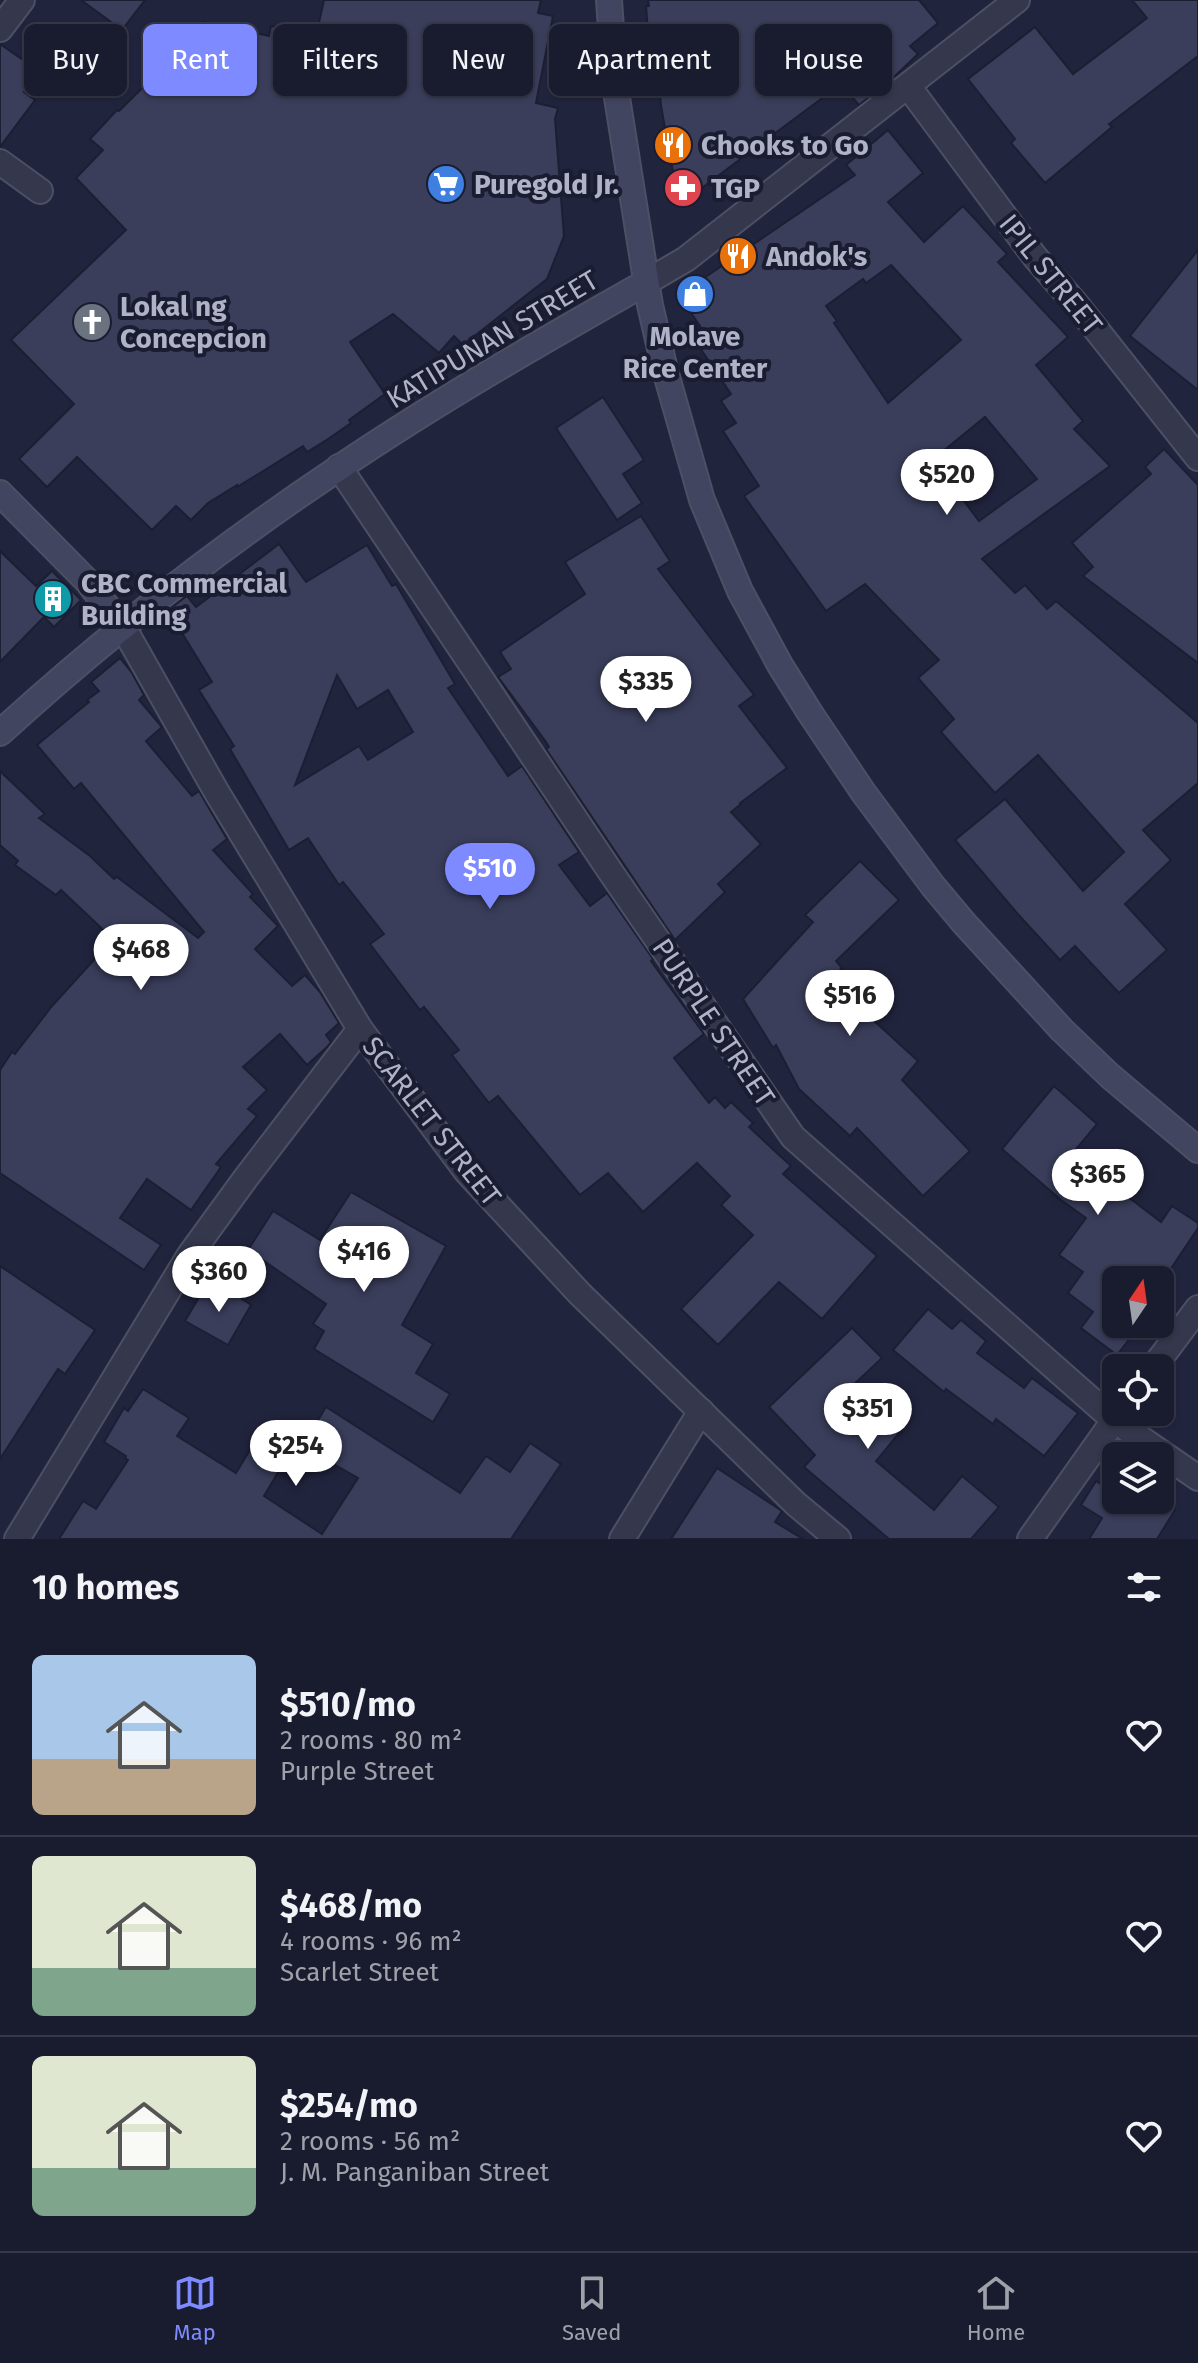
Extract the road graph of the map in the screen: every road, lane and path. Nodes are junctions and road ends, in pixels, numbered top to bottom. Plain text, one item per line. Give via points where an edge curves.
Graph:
1 (22, 0) edge
2 (609, 0) edge
3 (1017, 0) edge
4 (0, 29) edge
5 (908, 86) junction
6 (0, 162) edge
7 (40, 191) dead end
8 (645, 283) junction
9 (1198, 458) edge
10 (339, 467) junction
11 (0, 493) edge
12 (123, 627) junction
13 (0, 733) edge
14 (360, 1029) junction
15 (1198, 1150) edge
16 (1198, 1308) edge
17 (1164, 1354) edge
18 (1102, 1403) edge
19 (701, 1411) junction
20 (1110, 1426) edge
21 (1130, 1426) edge
22 (1198, 1478) edge
23 (17, 1539) edge
24 (622, 1539) edge
25 (838, 1539) edge
26 (1030, 1539) edge

1 - 4 street
2 - 8 main road via 615,85
3 - 5 street, KATIPUNAN STREET
5 - 8 street, KATIPUNAN STREET via 686,259
5 - 9 street, IPIL STREET via 1035,257
6 - 7 street
8 - 10 main road, KATIPUNAN STREET
8 - 15 main road via 702,500 753,616 810,713 910,857 964,923 1062,1030
10 - 12 main road, KATIPUNAN STREET
10 - 18 street, PURPLE STREET via 793,1137
11 - 12 main road via 88,582
12 - 13 main road, KATIPUNAN STREET
12 - 14 street, SCARLET STREET
14 - 19 street, SCARLET STREET via 466,1171 580,1294
14 - 23 street via 189,1256
16 - 17 street
19 - 24 street
19 - 25 street, SCARLET STREET
20 - 26 street
21 - 22 street, PURPLE STREET

